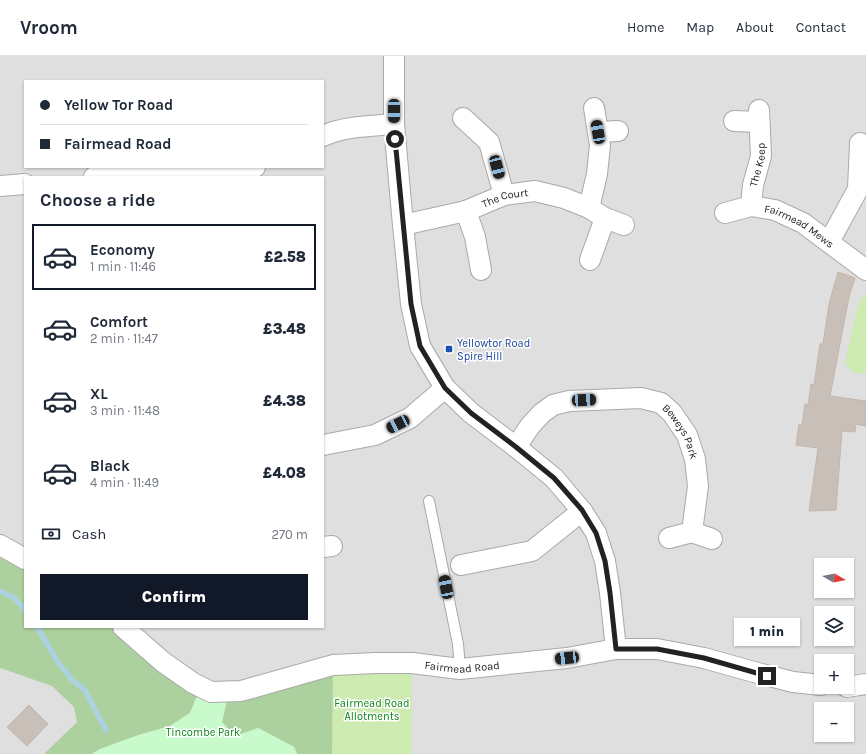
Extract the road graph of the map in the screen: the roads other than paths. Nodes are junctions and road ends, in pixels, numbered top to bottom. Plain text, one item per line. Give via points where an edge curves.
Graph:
1 (394, 56) edge
2 (594, 108) dead end
3 (463, 118) dead end
4 (734, 121) dead end
5 (394, 124) junction
6 (618, 131) dead end
7 (598, 132) junction
8 (324, 136) edge
9 (860, 143) dead end
10 (253, 171) edge
11 (103, 176) edge
12 (204, 176) edge
13 (204, 176) edge
14 (24, 184) edge
15 (0, 186) edge
16 (504, 195) junction
17 (751, 206) junction
18 (466, 211) junction
19 (597, 213) junction
20 (725, 213) dead end
21 (403, 225) junction
22 (624, 225) dead end
23 (829, 242) junction
24 (590, 260) dead end
25 (481, 270) dead end
26 (866, 270) edge
27 (445, 388) junction
28 (324, 445) edge
29 (516, 447) junction
30 (429, 501) dead end
31 (582, 510) junction
32 (692, 532) junction
33 (669, 538) dead end
34 (712, 539) dead end
35 (0, 546) edge
36 (24, 558) edge
37 (461, 565) dead end
38 (124, 628) edge
39 (616, 649) junction
40 (460, 669) junction
41 (814, 684) edge
42 (866, 684) edge
43 (854, 686) edge

1 - 5 street
2 - 7 street
3 - 16 street via 489,142
4 - 17 street, The Keep via 759,116 761,156 753,185
5 - 8 street via 354,128
5 - 21 street
6 - 7 street
7 - 19 street via 600,145
9 - 23 street via 858,189
10 - 12 street
11 - 13 street
14 - 15 street
16 - 18 street, The Court
16 - 19 street, The Court via 535,192 564,198
17 - 20 street, Fairmead Mews
17 - 23 street, Fairmead Mews via 775,210 803,222
18 - 21 street, The Court
18 - 25 street via 475,236
19 - 22 street, The Court
19 - 24 street
21 - 27 street via 411,304 420,346
23 - 26 street, Fairmead Mews
27 - 28 street via 410,418 375,435
27 - 29 street via 471,413
29 - 31 street via 554,478
29 - 32 street, Beweys Park via 542,413 569,401 641,398 661,403 672,413 687,435 695,459 698,486
30 - 40 lane via 458,644
31 - 37 street via 532,551
31 - 39 street via 596,533 605,561
32 - 33 street
32 - 34 street
35 - 36 street
38 - 40 street, Fairmead Road via 163,662 211,692 241,692 333,665 412,663
39 - 40 street, Fairmead Road via 567,658
39 - 41 street, Fairmead Road via 657,649 704,658 793,682
42 - 43 street

